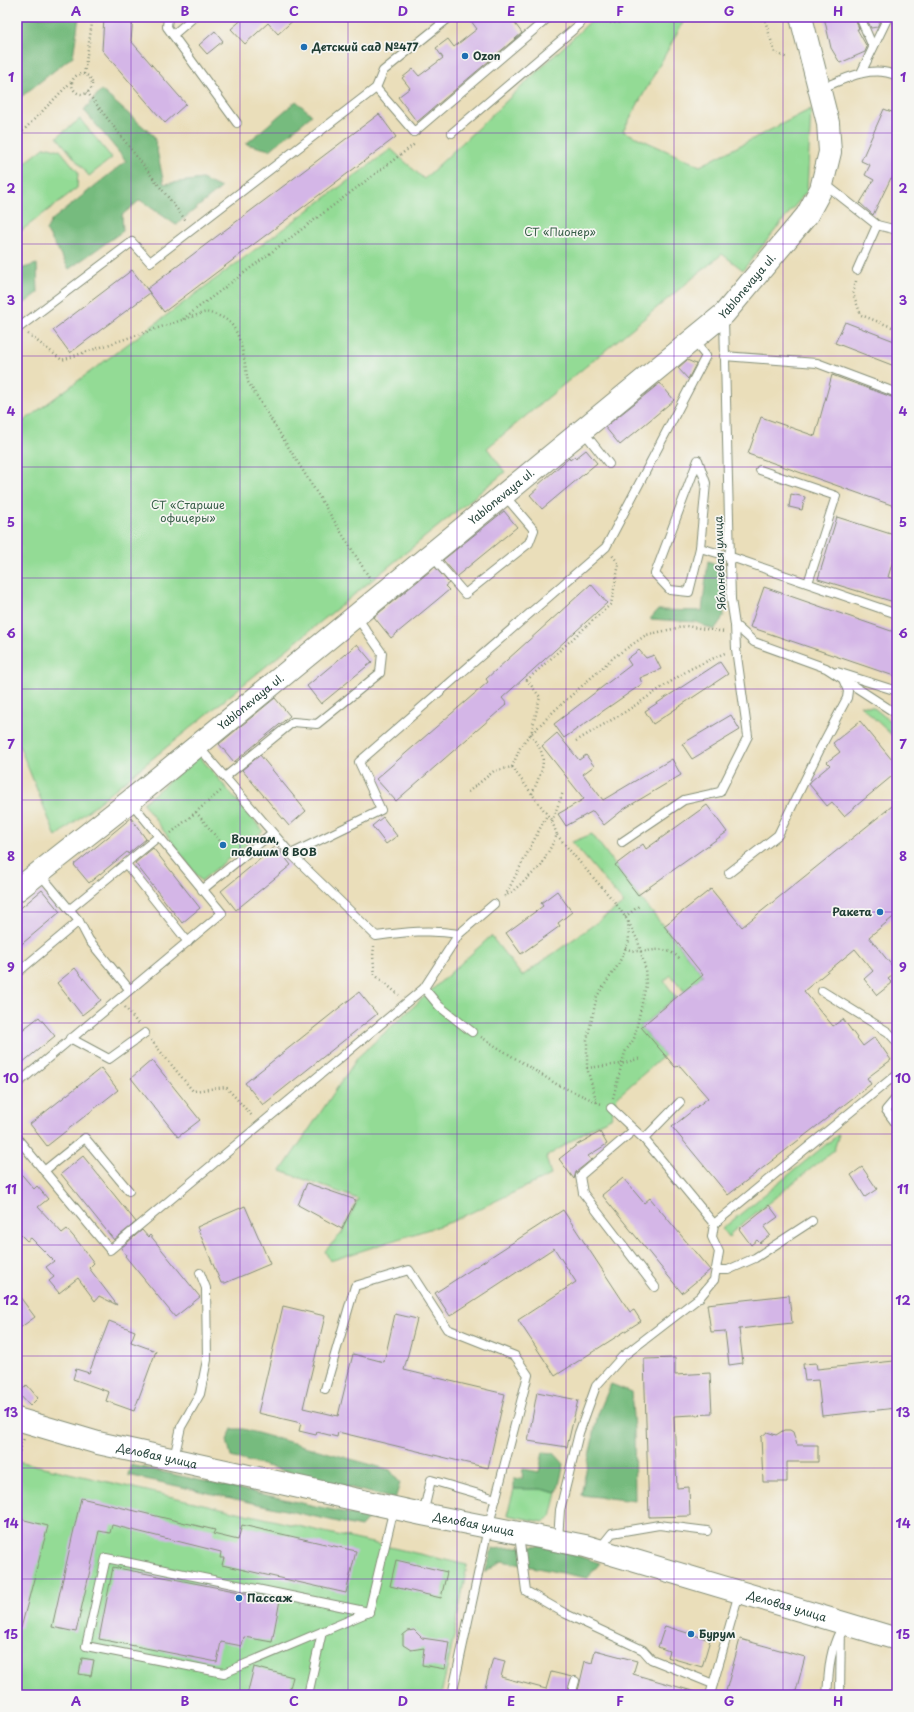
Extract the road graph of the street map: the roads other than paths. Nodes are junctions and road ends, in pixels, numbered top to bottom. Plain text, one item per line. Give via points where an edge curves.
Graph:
1 (168, 17) edge
2 (194, 17) edge
3 (450, 17) edge
4 (535, 17) edge
5 (549, 17) edge
6 (584, 17) edge
7 (801, 17) edge
8 (860, 17) edge
9 (888, 17) edge
10 (541, 24) junction
11 (174, 35) junction
12 (873, 47) junction
13 (861, 73) junction
14 (897, 76) edge
15 (376, 88) junction
16 (820, 90) junction
17 (237, 123) dead end
18 (452, 133) dead end
19 (823, 182) junction
20 (877, 225) junction
21 (896, 228) edge
22 (857, 270) road end
23 (724, 314) junction
24 (18, 328) edge
25 (692, 340) junction
26 (724, 356) junction
27 (897, 393) edge
28 (582, 430) junction
29 (610, 464) dead end
30 (760, 470) dead end
31 (504, 494) junction
32 (700, 548) junction
33 (430, 555) junction
34 (731, 556) junction
35 (808, 584) junction
36 (897, 614) edge
37 (356, 615) junction
38 (735, 625) junction
39 (826, 668) junction
40 (843, 679) junction
41 (897, 691) edge
42 (897, 714) edge
43 (198, 745) junction
44 (228, 780) junction
45 (130, 801) junction
46 (272, 833) junction
47 (160, 839) junction
48 (622, 842) dead end
49 (291, 854) junction
50 (126, 864) junction
51 (40, 873) junction
52 (729, 873) dead end
53 (17, 890) edge
54 (202, 890) junction
55 (494, 904) road end
56 (70, 909) junction
57 (79, 921) junction
58 (459, 934) junction
59 (188, 942) junction
60 (17, 973) edge
61 (424, 988) junction
62 (129, 989) junction
63 (822, 991) dead end
64 (472, 1032) road end
65 (146, 1033) road end
66 (70, 1038) junction
67 (897, 1042) edge
68 (897, 1074) edge
69 (17, 1084) edge
70 (897, 1097) edge
71 (680, 1102) dead end
72 (611, 1108) road end
73 (897, 1125) edge
74 (634, 1130) junction
75 (17, 1138) edge
76 (644, 1139) junction
77 (44, 1170) junction
78 (129, 1191) dead end
79 (812, 1221) dead end
80 (714, 1224) junction
81 (716, 1270) junction
82 (200, 1273) dead end
83 (655, 1287) dead end
84 (326, 1389) dead end
85 (30, 1427) edge
86 (174, 1459) junction
87 (496, 1499) junction
88 (394, 1508) junction
89 (422, 1514) junction
90 (488, 1528) junction
91 (707, 1531) dead end
92 (519, 1533) junction
93 (558, 1540) junction
94 (598, 1550) junction
95 (739, 1592) junction
96 (369, 1612) junction
97 (841, 1626) junction
98 (322, 1632) junction
99 (897, 1638) edge
100 (575, 1681) dead end
101 (713, 1684) junction
102 (308, 1695) edge
103 (452, 1695) edge
104 (571, 1695) edge
105 (710, 1695) edge
106 (827, 1695) edge
107 (840, 1695) edge

1 - 11 lane via 167,27
2 - 11 lane
3 - 15 lane via 383,71
4 - 10 lane
5 - 10 lane
6 - 18 lane via 580,24
7 - 16 street, Yablonevaya ul.
8 - 12 lane
9 - 12 lane
10 - 15 lane via 414,132
11 - 17 lane
12 - 13 lane
13 - 14 lane via 889,73
13 - 16 lane
15 - 24 lane via 150,262 132,242
16 - 19 street, Yablonevaya ul. via 828,123 830,152
19 - 20 lane
19 - 23 street, Yablonevaya ul. via 807,215
20 - 21 lane
20 - 22 lane
23 - 25 street, Yablonevaya ul.
23 - 26 lane, Яблоневая улица
25 - 28 street, Yablonevaya ul.
25 - 49 lane via 706,356 606,547 359,762 381,810
26 - 27 lane via 818,362
26 - 34 lane, Яблоневая улица
28 - 29 lane
28 - 31 street, Yablonevaya ul.
30 - 35 lane via 836,496
31 - 33 street, Yablonevaya ul.
31 - 33 lane via 534,530 530,542 465,594
32 - 32 lane via 706,483 698,460 655,574 670,590 689,592
32 - 34 lane
33 - 37 street, Yablonevaya ul.
34 - 35 lane
34 - 38 lane, Яблоневая улица via 731,599
35 - 36 lane
37 - 43 street, Yablonevaya ul.
37 - 44 lane via 382,653 380,673 318,724 293,722
38 - 39 lane, Яблоневая улица via 754,642
38 - 48 lane via 748,736 720,792 684,800
39 - 40 lane, Яблоневая улица
39 - 41 lane
40 - 42 lane, Яблоневая улица
40 - 52 lane via 848,691 847,698 778,835
43 - 44 lane
43 - 45 street, Yablonevaya ul.
44 - 46 lane
45 - 47 lane
45 - 51 street, Yablonevaya ul.
46 - 49 lane
46 - 54 lane
47 - 50 lane
47 - 54 lane
49 - 58 lane via 376,936 420,930 440,930
50 - 56 lane
50 - 59 lane
51 - 53 street, Yablonevaya ul.
51 - 56 lane
54 - 59 lane via 222,913
55 - 58 lane
56 - 57 lane
57 - 60 lane
57 - 62 lane via 89,940
58 - 61 lane
59 - 62 lane
61 - 64 lane via 440,1006
61 - 77 lane via 110,1250
62 - 66 lane
63 - 67 lane via 888,1032
65 - 66 lane via 109,1059
66 - 69 lane
68 - 80 lane
70 - 73 lane via 886,1110
71 - 76 lane
72 - 74 lane
74 - 76 lane
74 - 83 lane via 580,1176 583,1193
75 - 77 lane
76 - 80 lane
77 - 78 lane via 84,1138
79 - 81 lane via 755,1258 728,1270
80 - 81 lane via 712,1237 719,1252
81 - 93 lane via 714,1280 700,1297 622,1357 596,1386 579,1433 560,1510
82 - 86 lane via 206,1288 208,1360 200,1394 181,1427
84 - 87 lane via 355,1286 409,1270 447,1329 515,1356 528,1375
85 - 86 street, Деловая улица
86 - 88 street, Деловая улица
87 - 89 lane via 431,1480
87 - 90 lane
88 - 89 street, Деловая улица
88 - 96 lane
89 - 90 street, Деловая улица
90 - 92 street, Деловая улица
90 - 103 lane
91 - 94 lane via 659,1525 612,1533
92 - 93 street, Деловая улица
92 - 101 lane via 526,1591 566,1614 644,1650 651,1659
93 - 94 street, Деловая улица
94 - 95 street, Деловая улица
95 - 97 street, Деловая улица
95 - 101 lane
96 - 98 lane
96 - 98 lane via 106,1558 86,1646 224,1673
97 - 99 street, Деловая улица
97 - 106 lane via 832,1646
97 - 107 lane
98 - 102 lane
100 - 104 lane
101 - 105 lane

